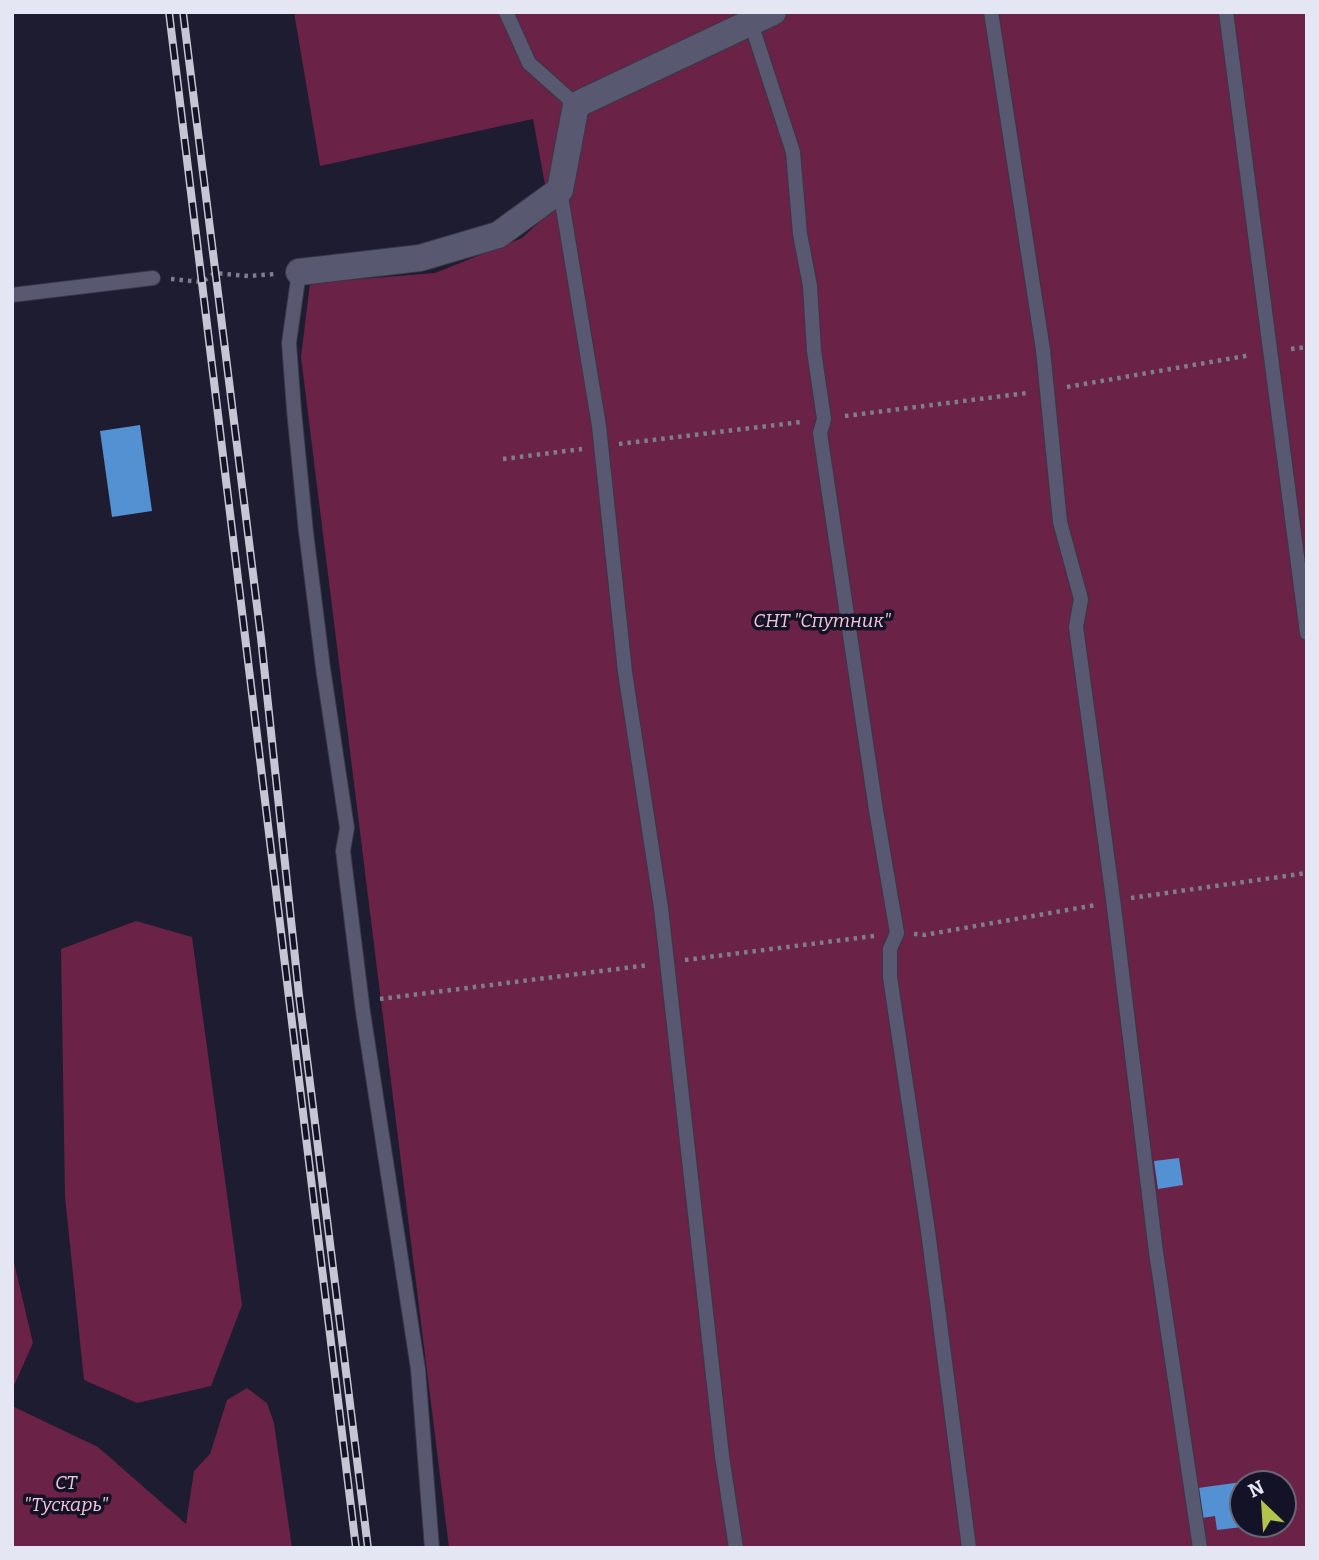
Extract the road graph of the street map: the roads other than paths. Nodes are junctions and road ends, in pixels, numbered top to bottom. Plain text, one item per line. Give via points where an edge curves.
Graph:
1 (506, 12) edge
2 (991, 12) edge
3 (1226, 12) edge
4 (762, 18) edge
5 (576, 105) junction
6 (560, 190) junction
7 (299, 272) joint
8 (153, 278) road end
9 (12, 295) edge
10 (1307, 633) edge
11 (432, 1548) edge
12 (736, 1548) edge
13 (969, 1548) edge
14 (1200, 1548) edge

1 - 5 lane via 529,64
2 - 14 lane via 1043,350 1060,522 1081,599 1076,627 1156,1252
3 - 10 lane
4 - 5 street
4 - 13 lane via 793,152 824,419 820,433 897,933 890,949 890,977
5 - 6 street
6 - 7 street via 498,235 420,258
6 - 12 lane via 601,446 625,673 667,963
7 - 11 lane via 289,343 294,410 317,627 347,828 343,852 361,1001 418,1369
8 - 9 lane

